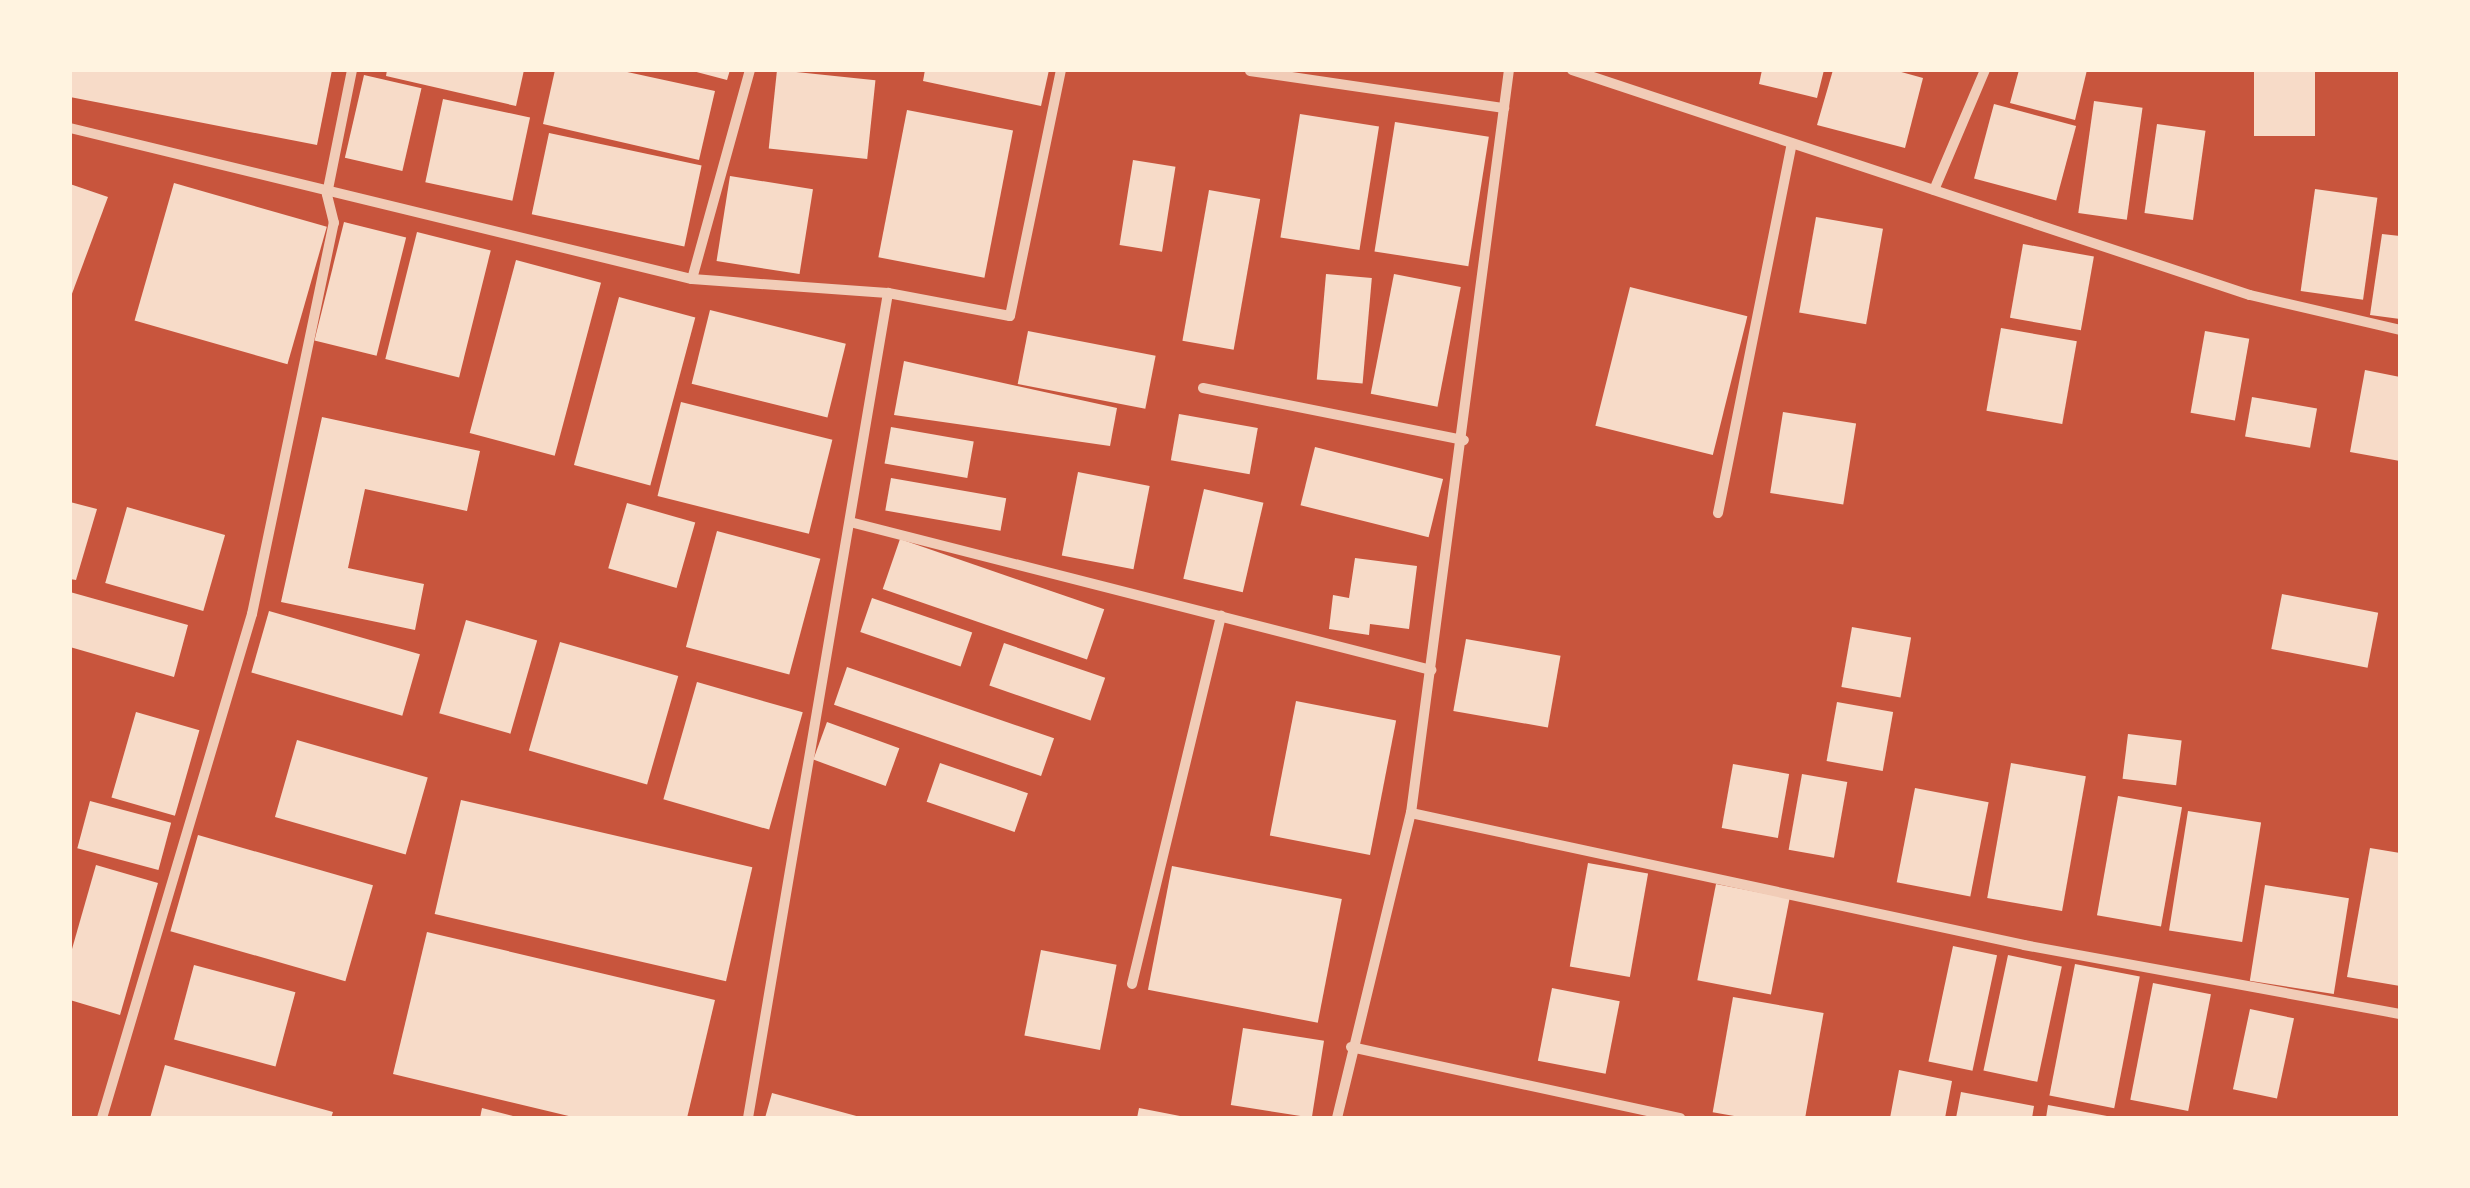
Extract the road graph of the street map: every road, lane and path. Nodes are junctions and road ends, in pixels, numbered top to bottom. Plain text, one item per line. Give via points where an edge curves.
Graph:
1 (352, 70) edge
2 (750, 70) edge
3 (1061, 70) edge
4 (1509, 70) edge
5 (1572, 70) edge
6 (1985, 70) edge
7 (1250, 71) edge
8 (1504, 108) junction
9 (70, 128) edge
10 (1792, 142) junction
11 (1934, 190) junction
12 (327, 194) junction
13 (692, 280) junction
14 (888, 293) junction
15 (2400, 330) edge
16 (1203, 388) dead end
17 (1464, 440) junction
18 (1718, 514) dead end
19 (850, 522) junction
20 (1220, 616) junction
21 (1431, 670) junction
22 (1411, 813) junction
23 (1132, 984) dead end
24 (2400, 1014) edge
25 (1352, 1047) junction
26 (102, 1118) edge
27 (748, 1118) edge
28 (1336, 1118) edge
29 (1680, 1118) edge

1 - 12 street
2 - 13 street
3 - 14 street via 1010,316
4 - 8 street
5 - 10 street
6 - 11 street
7 - 8 street
8 - 17 street
9 - 12 street
10 - 11 street
10 - 18 street
11 - 15 street via 2250,295
12 - 13 street
12 - 26 street via 334,223 252,614
13 - 14 street
14 - 19 street
16 - 17 street
17 - 21 street
19 - 20 street
19 - 27 street
20 - 21 street
20 - 23 street
21 - 22 street
22 - 24 street via 2024,945
22 - 25 street
25 - 28 street
25 - 29 street

